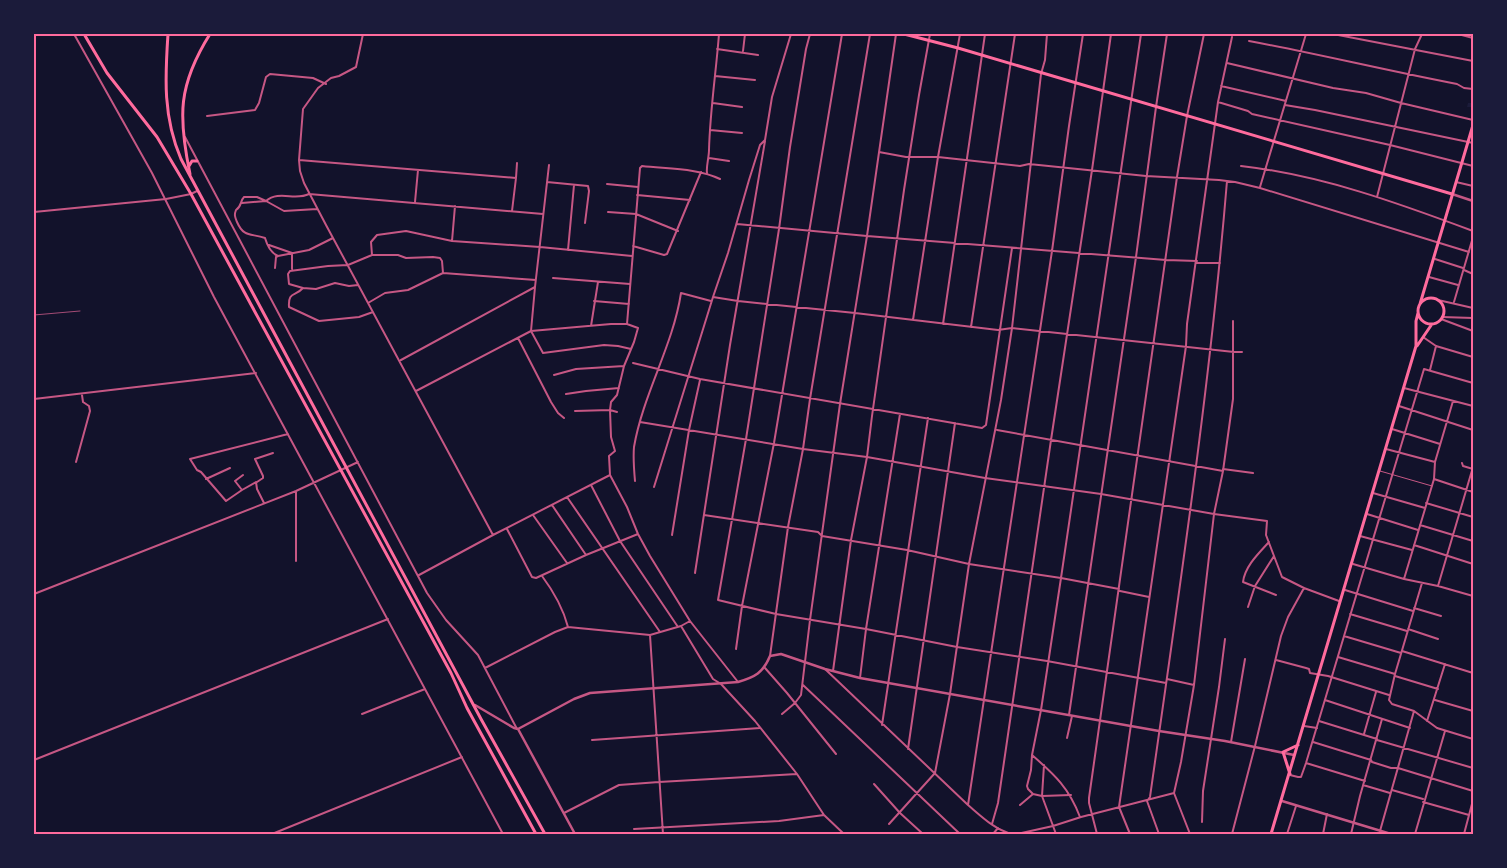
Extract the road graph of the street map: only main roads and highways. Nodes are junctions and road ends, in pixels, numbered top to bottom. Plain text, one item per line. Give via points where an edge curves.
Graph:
1 (84, 34) edge
2 (168, 34) edge
3 (210, 34) edge
4 (904, 34) edge
5 (1473, 125) edge
6 (198, 161) road end
7 (188, 167) junction
8 (191, 177) junction
9 (1452, 194) junction
10 (1424, 289) junction
11 (1428, 298) junction
12 (1420, 304) junction
13 (1418, 313) junction
14 (1432, 324) junction
15 (1416, 346) junction
16 (1299, 744) junction
17 (1290, 774) junction
18 (536, 834) edge
19 (545, 834) edge
20 (1272, 834) edge

1 - 18 main road via 107,73 157,137 191,194
2 - 8 main road via 167,111 177,148
3 - 7 main road via 198,53 186,86 183,111
4 - 9 main road
5 - 9 main road
6 - 7 main road via 192,161
7 - 8 main road
8 - 19 main road
9 - 10 main road
10 - 11 main road
10 - 12 main road
11 - 12 main road
11 - 14 main road via 1441,302 1444,309 1442,318
12 - 13 main road
13 - 14 main road via 1423,321
13 - 15 main road
14 - 15 main road
15 - 16 main road
16 - 17 main road
16 - 17 main road via 1283,752
17 - 20 main road

